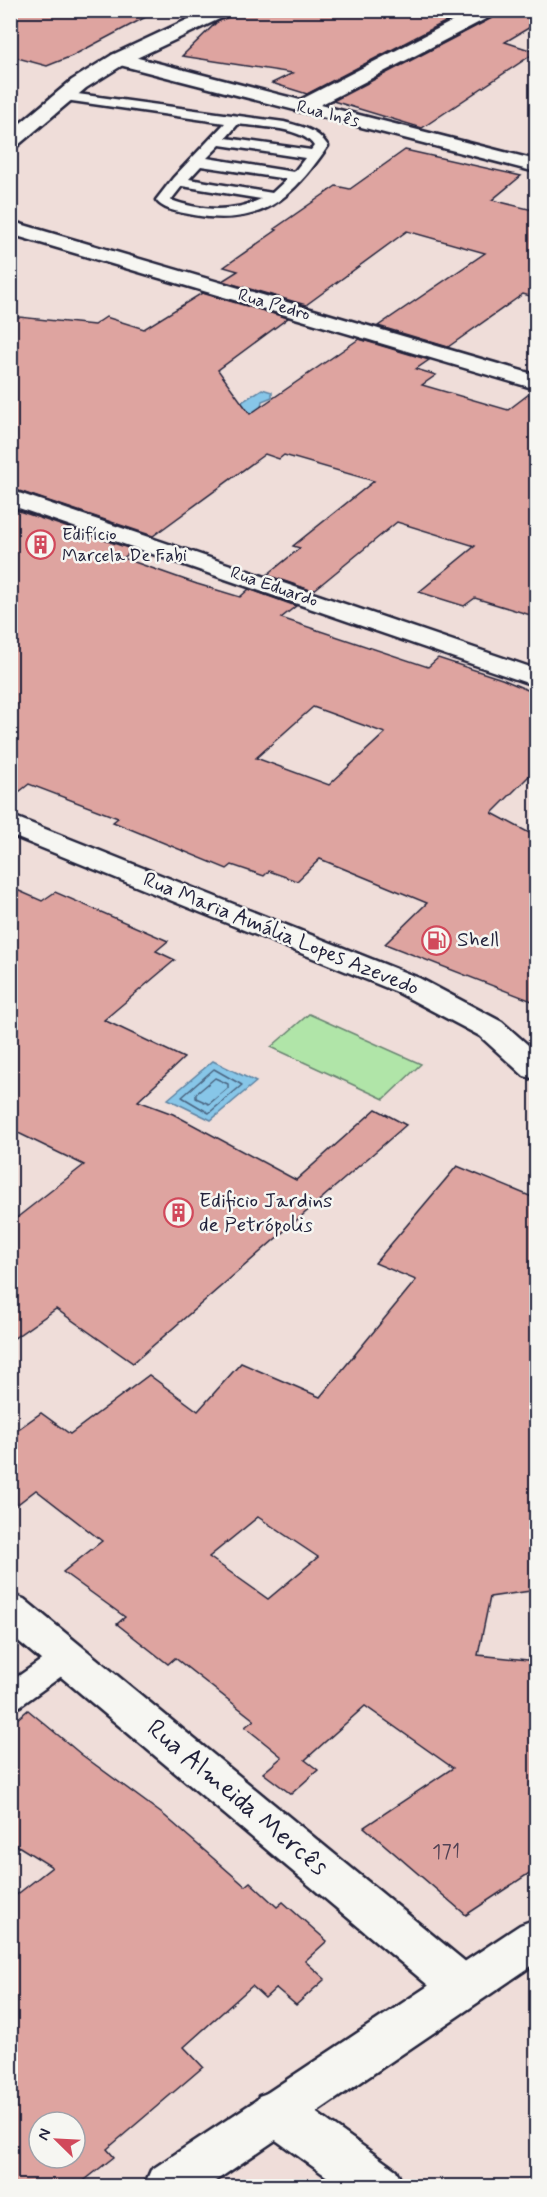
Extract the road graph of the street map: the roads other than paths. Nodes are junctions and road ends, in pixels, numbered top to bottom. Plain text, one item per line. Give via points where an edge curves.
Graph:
1 (489, 10) edge
2 (211, 13) edge
3 (119, 59) junction
4 (63, 96) junction
5 (301, 107) junction
6 (235, 120) junction
7 (216, 140) junction
8 (10, 142) edge
9 (314, 155) junction
10 (197, 161) junction
11 (537, 166) edge
12 (296, 176) junction
13 (178, 181) junction
14 (277, 198) junction
15 (10, 227) edge
16 (537, 382) edge
17 (10, 497) edge
18 (537, 678) edge
19 (10, 824) edge
20 (537, 1070) edge
21 (10, 1610) edge
22 (67, 1657) junction
23 (10, 1698) edge
24 (537, 1939) edge
25 (463, 1987) junction
26 (276, 2112) junction
27 (168, 2187) edge
28 (379, 2187) edge

1 - 5 street
2 - 3 street
3 - 4 street
3 - 5 street, Rua Inês
4 - 6 lane
4 - 8 street
5 - 11 street, Rua Inês
6 - 7 lane
6 - 9 lane via 314,135 321,146
7 - 9 lane
7 - 10 lane
9 - 12 lane
10 - 12 lane
10 - 13 lane
12 - 14 lane
13 - 14 lane
13 - 14 lane via 163,200 207,212 240,213
15 - 16 street, Rua Pedro
17 - 18 street, Rua Eduardo
19 - 20 street, Rua Maria Amália Lopes Azevedo via 408,985 491,1029
21 - 22 street, Rua Almeida Mercês
22 - 23 lane
22 - 25 street, Rua Almeida Mercês
24 - 25 street
25 - 26 street
26 - 27 street
26 - 28 street

